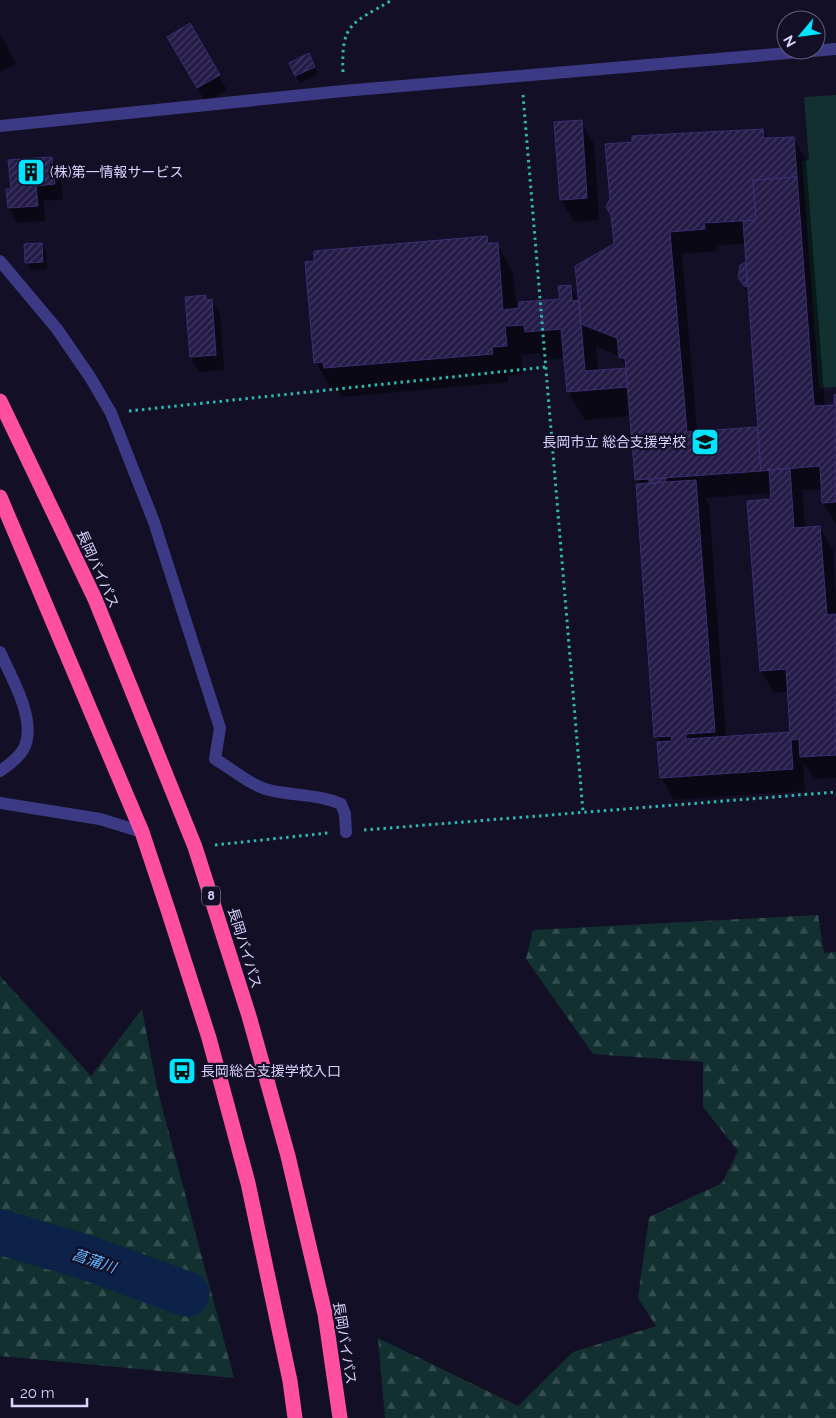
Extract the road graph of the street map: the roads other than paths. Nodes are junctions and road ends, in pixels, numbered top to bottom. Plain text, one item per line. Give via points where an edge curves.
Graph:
1 (836, 49) edge
2 (0, 126) edge
3 (0, 261) edge
4 (0, 400) edge
5 (0, 498) edge
6 (0, 652) edge
7 (0, 771) edge
8 (0, 803) edge
9 (142, 832) junction
10 (346, 832) road end
11 (295, 1418) edge
12 (340, 1418) edge

1 - 2 street via 343,90
3 - 10 street via 57,328 111,413 154,522 220,728 216,759 257,786 326,798 341,804
4 - 12 highway, 長岡バイパス / 8 via 95,599 195,847 249,1016 288,1156 325,1314
5 - 9 highway
6 - 7 street via 22,700 27,725 25,746 16,759
8 - 9 street via 100,819
9 - 11 highway via 208,1038 248,1182

